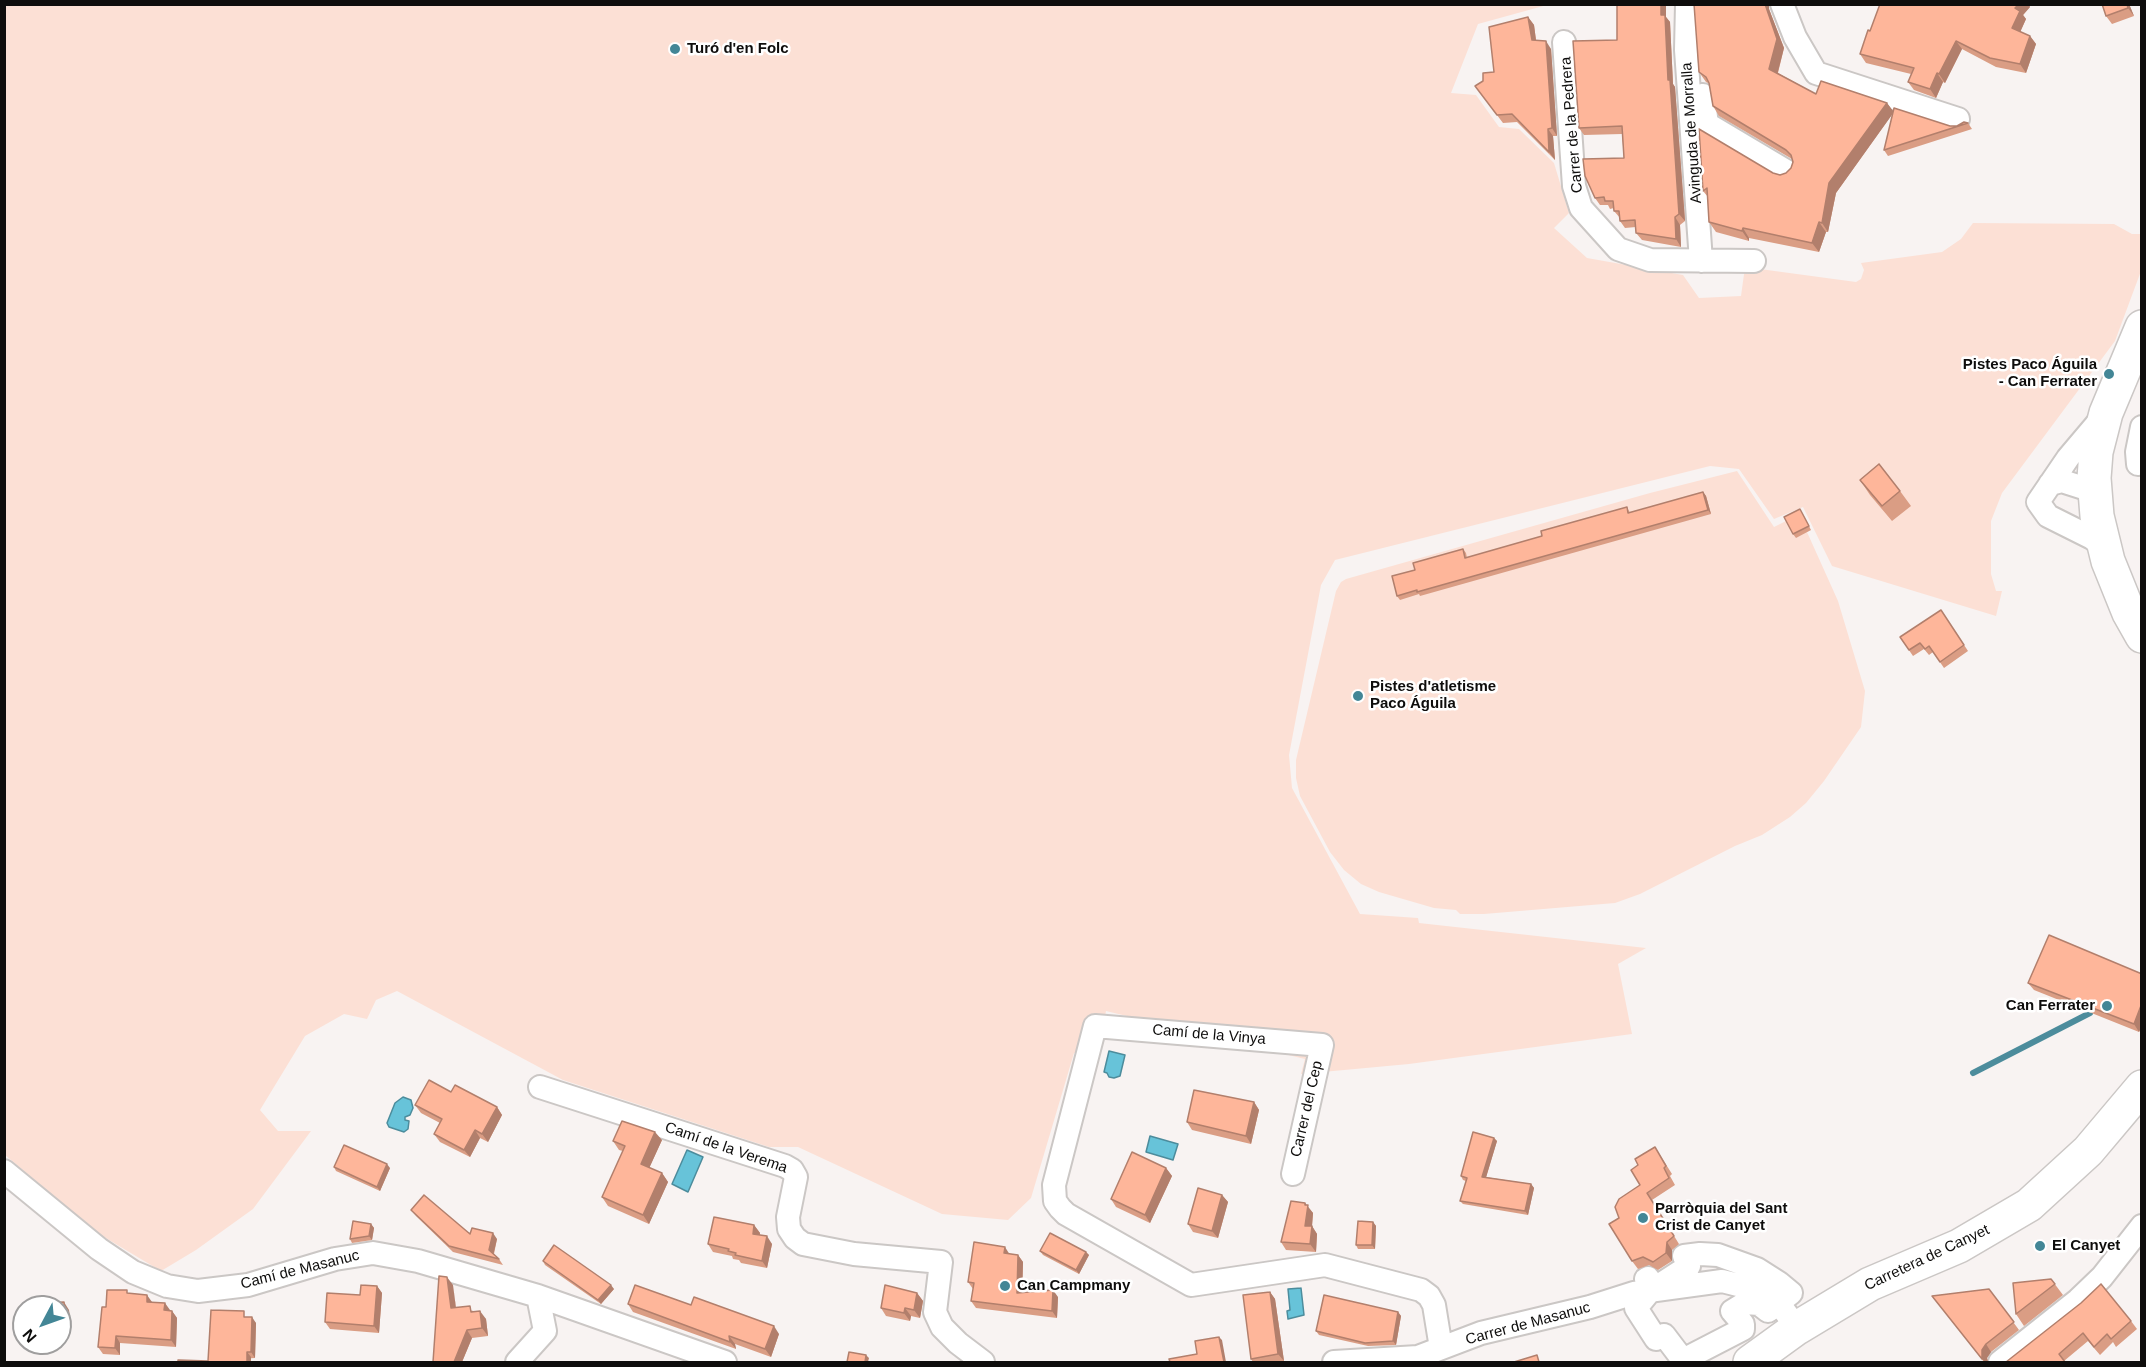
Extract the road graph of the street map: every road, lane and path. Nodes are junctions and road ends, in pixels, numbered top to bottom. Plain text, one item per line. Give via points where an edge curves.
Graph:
1 (1687, 4) edge
2 (1782, 4) edge
3 (1564, 42) dead end
4 (1686, 50) junction
5 (1958, 119) dead end
6 (1786, 171) edge
7 (1701, 261) junction
8 (1754, 261) dead end
9 (2142, 327) edge
10 (2142, 378) edge
11 (2124, 421) edge
12 (2142, 462) edge
13 (2050, 484) junction
14 (2096, 498) junction
15 (2062, 522) junction
16 (2105, 548) junction
17 (2140, 602) edge
18 (2142, 636) edge
19 (1322, 1045) joint
20 (540, 1087) dead end
21 (2142, 1087) edge
22 (2134, 1109) edge
23 (4, 1171) edge
24 (1293, 1174) dead end
25 (2142, 1226) edge
26 (1650, 1290) junction
27 (538, 1296) junction
28 (1878, 1297) junction
29 (1787, 1316) junction
30 (1441, 1348) junction
31 (517, 1362) edge
32 (725, 1362) edge
33 (983, 1362) edge
34 (1334, 1362) edge
35 (1750, 1362) edge
36 (1767, 1362) edge
37 (1784, 1362) edge
38 (2000, 1362) edge

1 - 4 street, Avinguda de Morralla
2 - 5 street via 1816,73
3 - 7 street, Carrer de la Pedrera via 1574,186 1581,208 1618,249 1650,260
4 - 6 street via 1699,68 1707,124
4 - 7 street, Avinguda de Morralla
7 - 8 street
9 - 11 street
10 - 11 street
11 - 12 street via 2138,464
11 - 13 street via 2068,458
11 - 14 street via 2112,438 2105,485
11 - 17 street via 2114,468 2115,497 2120,537
13 - 14 street via 2062,481 2087,489
13 - 15 street via 2038,502 2048,516
14 - 15 street via 2090,511
14 - 16 street
14 - 17 street via 2103,505 2112,547 2130,592
15 - 16 street
16 - 18 street via 2129,613
19 - 24 street, Carrer del Cep
19 - 30 street, Camí de la Vinya via 1095,1026 1054,1185 1055,1201 1066,1214 1191,1284 1325,1264 1421,1290 1434,1305
20 - 33 street, Camí de la Verema via 786,1166 796,1177 789,1229 803,1244 854,1254 941,1262 935,1312 942,1327
21 - 22 street, Carretera de Canyet
22 - 28 street, Carretera de Canyet via 2075,1190 2024,1232 1976,1257 1953,1263
22 - 29 street, Carretera de Canyet via 2029,1205 1959,1246
23 - 27 street, Camí de Masanuc via 99,1249 133,1272 167,1286 198,1291 248,1284 335,1259 373,1253 418,1261
25 - 38 street via 2102,1277
26 - 29 street, Carrer de Masanuc via 1722,1281 1750,1288
26 - 29 street via 1636,1308 1656,1339 1664,1335 1683,1360 1743,1329 1732,1311 1745,1303 1759,1304
26 - 30 street, Carrer de Masanuc
27 - 31 street via 546,1331
27 - 32 street, Camí de Masanuc
28 - 29 street via 1866,1298 1809,1331
28 - 37 street, Carretera de Canyet
29 - 35 street, Carretera de Canyet
29 - 36 street via 1783,1351
30 - 34 street, Carrer de Masanuc via 1418,1357

